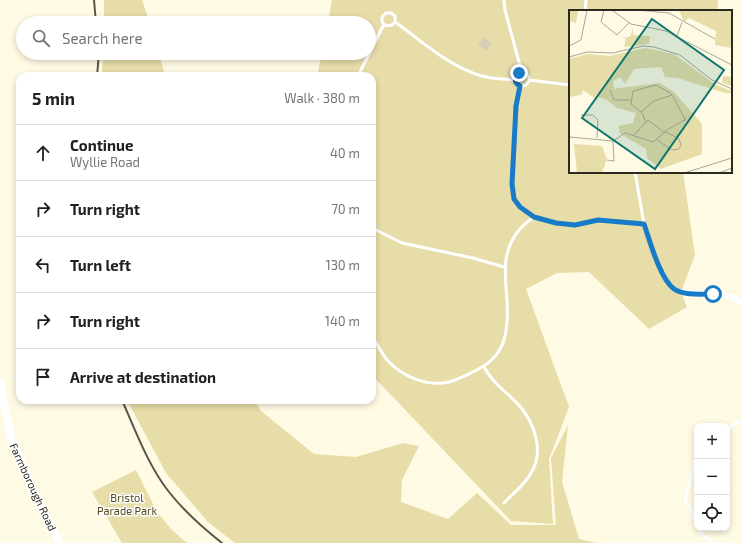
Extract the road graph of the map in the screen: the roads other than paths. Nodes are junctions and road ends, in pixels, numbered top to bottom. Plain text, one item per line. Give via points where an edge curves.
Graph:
1 (504, 0) edge
2 (586, 0) edge
3 (585, 10) edge
4 (395, 22) junction
5 (384, 24) junction
6 (376, 40) edge
7 (366, 60) edge
8 (360, 72) edge
9 (519, 73) junction
10 (515, 80) junction
11 (529, 80) junction
12 (569, 84) edge
13 (520, 86) junction
14 (635, 173) edge
15 (534, 217) junction
16 (644, 224) junction
17 (376, 230) edge
18 (504, 267) junction
19 (681, 292) joint
20 (742, 303) edge
21 (376, 342) edge
22 (484, 367) junction
23 (0, 382) edge
24 (742, 420) edge
25 (730, 426) edge
26 (696, 459) edge
27 (504, 502) dead end
28 (694, 518) edge
29 (700, 531) edge
30 (60, 543) edge
31 (713, 543) edge

1 - 9 lane via 520,66
2 - 3 lane
4 - 5 lane via 390,26
4 - 5 lane via 394,14 389,12 382,17
4 - 10 lane via 461,68 481,76
5 - 6 lane
7 - 8 lane
9 - 10 lane
9 - 11 lane via 526,74
10 - 13 lane
11 - 12 lane
11 - 13 lane via 525,86
13 - 15 lane via 516,106 512,184 514,199
14 - 16 lane
15 - 16 lane via 575,225 598,220
15 - 18 lane via 511,241
16 - 19 lane via 664,277 673,288
17 - 18 lane via 402,243
18 - 22 lane via 508,315 506,331 503,344 495,358
19 - 20 street via 732,297
21 - 22 lane via 393,366 409,377 425,382 447,382
22 - 27 lane via 489,377 524,411 535,435 538,450 531,474
23 - 30 street, Farmborough Road via 11,439
24 - 25 lane
26 - 28 lane via 685,499
29 - 31 lane

